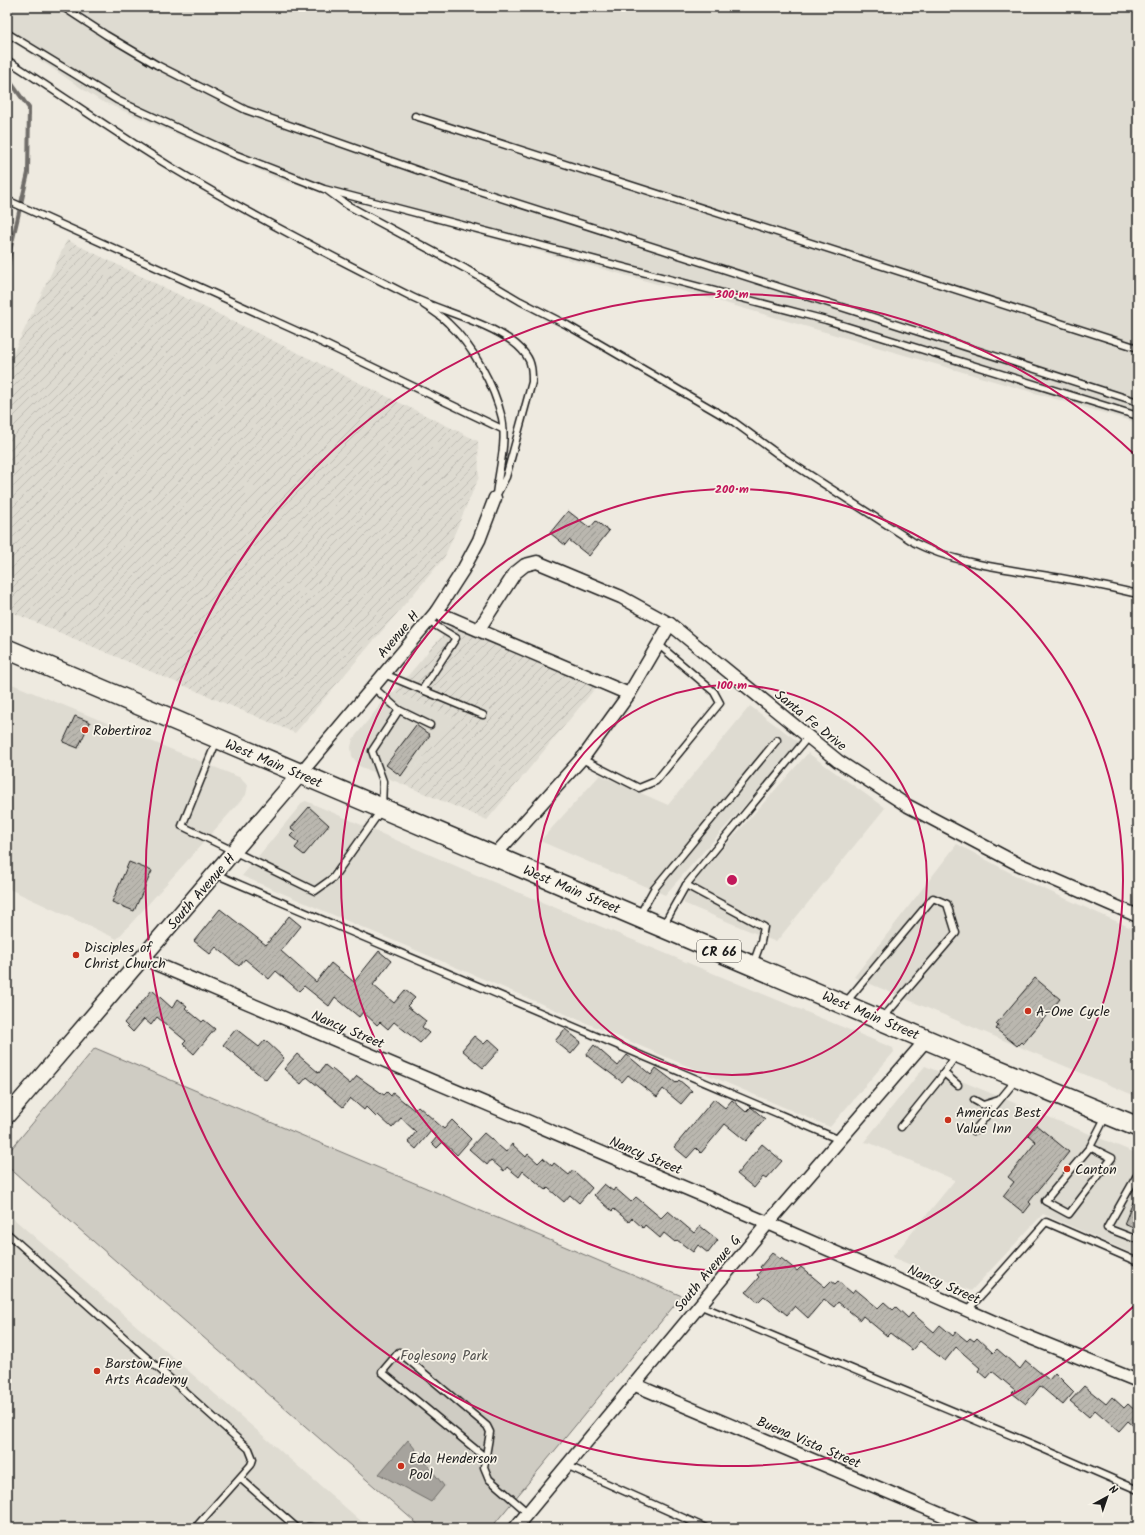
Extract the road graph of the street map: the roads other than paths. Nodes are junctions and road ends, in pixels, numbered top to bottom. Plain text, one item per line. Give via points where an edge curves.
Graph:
1 (63, 7) edge
2 (7, 33) edge
3 (7, 60) edge
4 (415, 116) dead end
5 (324, 189) junction
6 (7, 200) edge
7 (414, 298) junction
8 (1138, 348) edge
9 (1138, 402) edge
10 (1138, 416) edge
11 (502, 429) junction
12 (495, 498) junction
13 (1138, 594) edge
14 (436, 612) junction
15 (428, 621) junction
16 (670, 624) junction
17 (479, 629) junction
18 (658, 644) junction
19 (7, 650) edge
20 (384, 674) junction
21 (373, 686) junction
22 (422, 690) junction
23 (629, 694) junction
24 (399, 710) junction
25 (483, 715) dead end
26 (430, 726) dead end
27 (808, 737) junction
28 (217, 739) junction
29 (778, 740) dead end
30 (582, 758) junction
31 (300, 774) junction
32 (382, 809) junction
33 (235, 850) junction
34 (494, 856) junction
35 (215, 874) junction
36 (686, 885) junction
37 (1138, 916) edge
38 (638, 917) junction
39 (662, 927) junction
40 (142, 958) junction
41 (752, 965) junction
42 (845, 1004) junction
43 (881, 1020) junction
44 (927, 1040) junction
45 (958, 1053) junction
46 (944, 1073) junction
47 (1019, 1078) junction
48 (958, 1085) dead end
49 (1001, 1099) junction
50 (974, 1100) dead end
51 (1107, 1114) junction
52 (7, 1116) edge
53 (901, 1127) dead end
54 (1138, 1127) edge
55 (974, 1131) dead end
56 (840, 1140) junction
57 (1090, 1147) junction
58 (1138, 1178) edge
59 (768, 1223) junction
60 (7, 1233) edge
61 (1138, 1240) edge
62 (1138, 1262) edge
63 (700, 1305) junction
64 (968, 1310) junction
65 (1138, 1381) edge
66 (633, 1384) junction
67 (486, 1458) junction
68 (566, 1465) junction
69 (240, 1478) junction
70 (1138, 1490) edge
71 (528, 1512) junction
72 (195, 1528) edge
73 (297, 1528) edge
74 (307, 1528) edge
75 (324, 1528) edge
76 (515, 1528) edge
77 (706, 1528) edge
78 (973, 1528) edge

1 - 9 lane via 157,65 246,110 451,182
2 - 5 lane via 117,100 234,154
3 - 7 lane via 169,166
4 - 8 lane
5 - 10 lane via 826,320
5 - 13 lane via 347,205 567,326 734,422 806,473 915,543 962,561 1088,582
6 - 11 lane via 308,336
7 - 11 lane via 448,322 464,342 491,389 502,418
7 - 12 lane via 500,333 516,344 527,356 532,369 532,382 506,477
11 - 12 lane via 503,442
12 - 14 street, Avenue H via 479,540
14 - 15 street, Avenue H
14 - 17 street
15 - 20 street, Avenue H
15 - 22 lane via 456,638
16 - 17 street, Santa Fe Drive via 622,597 537,562 525,565 515,573
16 - 18 street
16 - 27 street, Santa Fe Drive
17 - 23 street
18 - 23 street
18 - 30 lane via 714,692 720,703 656,781 639,788
19 - 28 main road, West Main Street / CR 66
20 - 21 street, Avenue H
20 - 22 lane
21 - 24 lane
21 - 31 street, Avenue H
22 - 25 lane
23 - 30 street
24 - 26 lane
24 - 32 lane via 372,751 383,781
27 - 36 lane
27 - 37 street, Santa Fe Drive via 838,761 908,806 1018,864
28 - 31 main road, West Main Street / CR 66
28 - 33 lane via 182,826
29 - 38 lane via 654,889
30 - 34 street
31 - 32 main road, West Main Street / CR 66
31 - 33 street, South Avenue H
32 - 33 lane via 333,878 315,891
32 - 34 main road, West Main Street / CR 66
33 - 35 street, South Avenue H
34 - 38 main road, West Main Street / CR 66
35 - 40 street, South Avenue H
35 - 56 lane
36 - 39 lane
36 - 41 lane via 764,927
38 - 39 main road, West Main Street / CR 66
39 - 41 main road, West Main Street / CR 66
40 - 52 street, South Avenue H
40 - 59 street, Nancy Street
41 - 42 main road, West Main Street / CR 66
42 - 43 main road, West Main Street / CR 66
42 - 43 lane via 933,898 947,904 956,933
43 - 44 main road, West Main Street / CR 66
44 - 45 main road, West Main Street / CR 66
44 - 56 street, South Avenue G
45 - 46 lane
45 - 47 main road, West Main Street / CR 66
46 - 48 lane
46 - 53 lane
47 - 49 lane
47 - 51 main road, West Main Street / CR 66
49 - 50 lane via 983,1105
49 - 55 lane
51 - 54 main road, West Main Street / CR 66
51 - 57 lane
56 - 59 street, South Avenue G
57 - 57 lane via 1045,1201 1068,1214 1112,1158
58 - 61 lane via 1107,1228
59 - 63 street, South Avenue G
59 - 64 street, Nancy Street
60 - 69 lane via 249,1448 253,1459
62 - 64 lane via 1046,1222
63 - 66 street, South Avenue G
63 - 70 lane
64 - 65 street, Nancy Street
66 - 68 street, South Avenue G
66 - 78 street, Buena Vista Street
67 - 67 lane via 490,1432 488,1426 399,1352 382,1372
67 - 71 lane via 484,1467 489,1479
68 - 71 street, South Avenue G
68 - 77 lane
69 - 72 lane
69 - 73 lane
71 - 76 street, South Avenue G
74 - 75 lane

